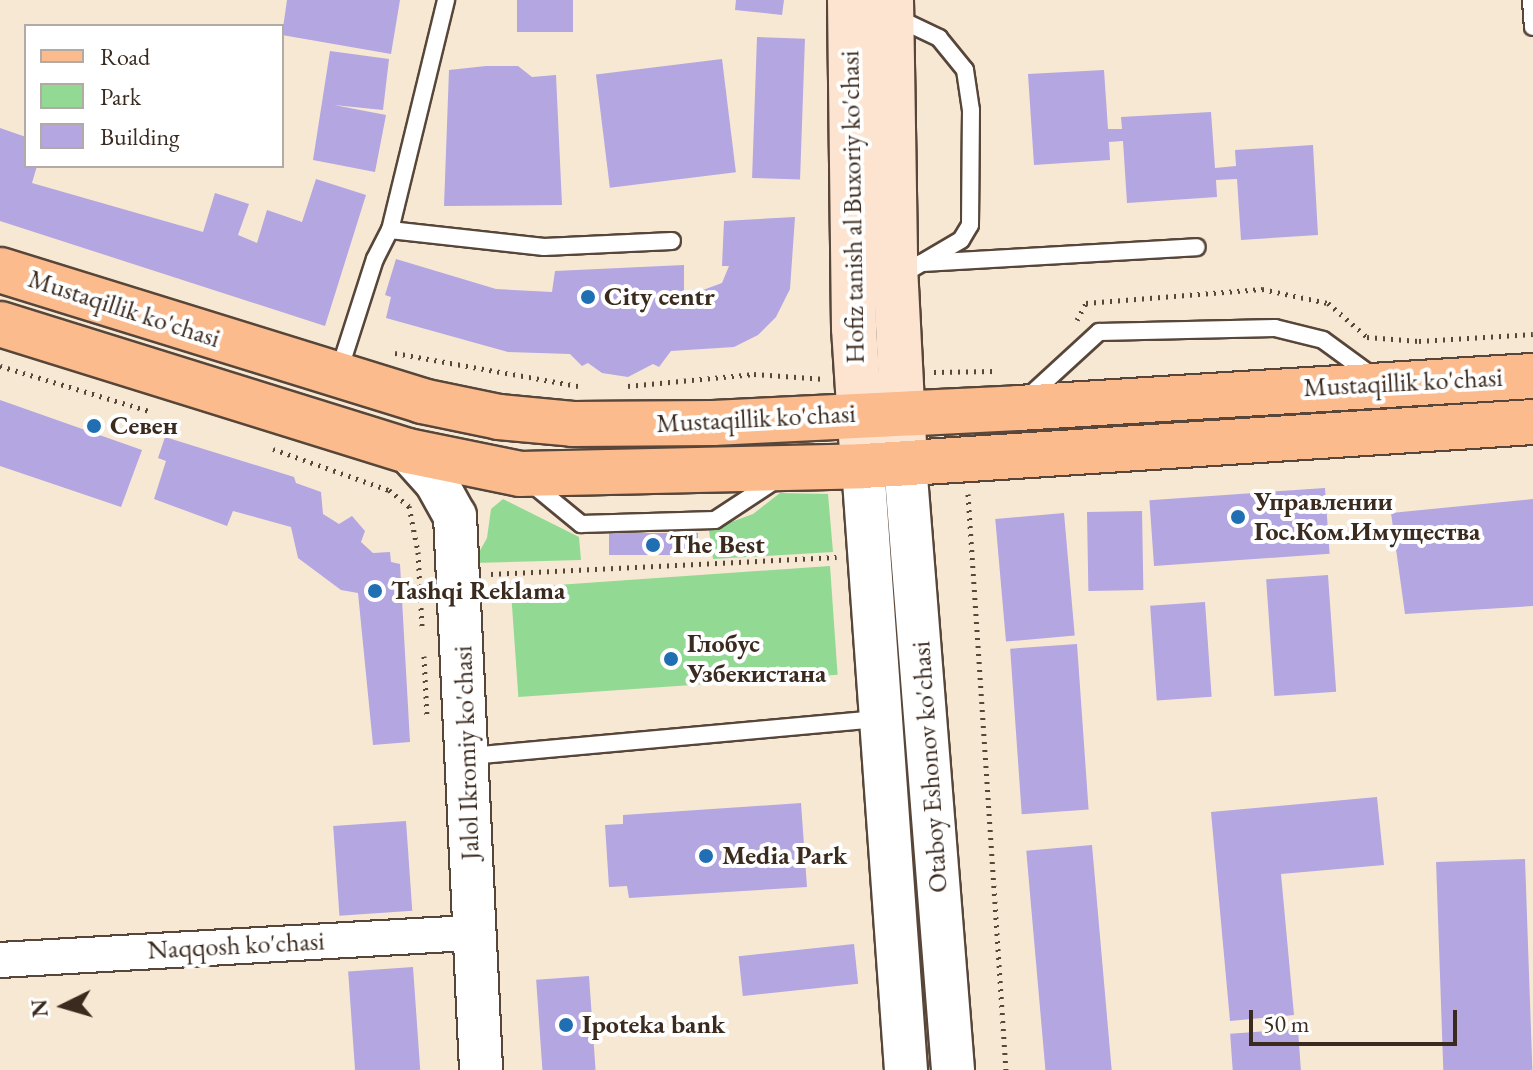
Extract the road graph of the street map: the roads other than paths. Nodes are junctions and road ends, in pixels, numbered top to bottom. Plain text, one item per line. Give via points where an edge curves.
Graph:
1 (446, 0) edge
2 (850, 0) edge
3 (1531, 0) edge
4 (891, 8) edge
5 (1533, 27) edge
6 (390, 230) junction
7 (672, 241) dead end
8 (1197, 247) dead end
9 (0, 270) edge
10 (908, 271) junction
11 (0, 324) edge
12 (337, 375) junction
13 (1533, 376) edge
14 (1382, 384) junction
15 (901, 395) junction
16 (858, 397) junction
17 (1018, 408) junction
18 (1533, 422) edge
19 (408, 451) junction
20 (905, 464) junction
21 (863, 466) junction
22 (881, 719) junction
23 (470, 756) junction
24 (472, 933) junction
25 (0, 960) edge
26 (481, 1070) edge
27 (906, 1070) edge
28 (953, 1070) edge

1 - 6 lane
2 - 16 main road, Hofiz tanish al Buxoriy ko'chasi
3 - 5 lane
4 - 10 main road, Hofiz tanish al Buxoriy ko'chasi
4 - 10 lane via 939,38 965,70 971,110 970,225 961,240
6 - 7 lane via 544,247
6 - 12 lane via 375,259
8 - 10 lane
9 - 12 main road, Mustaqillik ko'chasi
10 - 15 main road, Hofiz tanish al Buxoriy ko'chasi
11 - 19 main road, Mustaqillik ko'chasi
12 - 16 main road, Mustaqillik ko'chasi via 499,417 573,424
13 - 14 main road, Mustaqillik ko'chasi
14 - 17 main road, Mustaqillik ko'chasi
14 - 17 lane via 1323,340 1275,328 1099,332
15 - 16 main road, Mustaqillik ko'chasi
15 - 17 main road, Mustaqillik ko'chasi
15 - 20 main road, Hofiz tanish al Buxoriy ko'chasi
16 - 21 main road, Hofiz tanish al Buxoriy ko'chasi
18 - 20 main road, Mustaqillik ko'chasi
19 - 21 main road, Mustaqillik ko'chasi via 520,474
19 - 23 street, Jalol Ikromiy ko'chasi via 436,482 455,516 439,576
20 - 21 main road, Mustaqillik ko'chasi
20 - 28 street, Otaboy Eshonov ko'chasi
21 - 22 street, Otaboy Eshonov ko'chasi
22 - 23 lane
22 - 27 street, Otaboy Eshonov ko'chasi
23 - 24 street, Jalol Ikromiy ko'chasi
24 - 25 street, Naqqosh ko'chasi
24 - 26 street, Jalol Ikromiy ko'chasi

